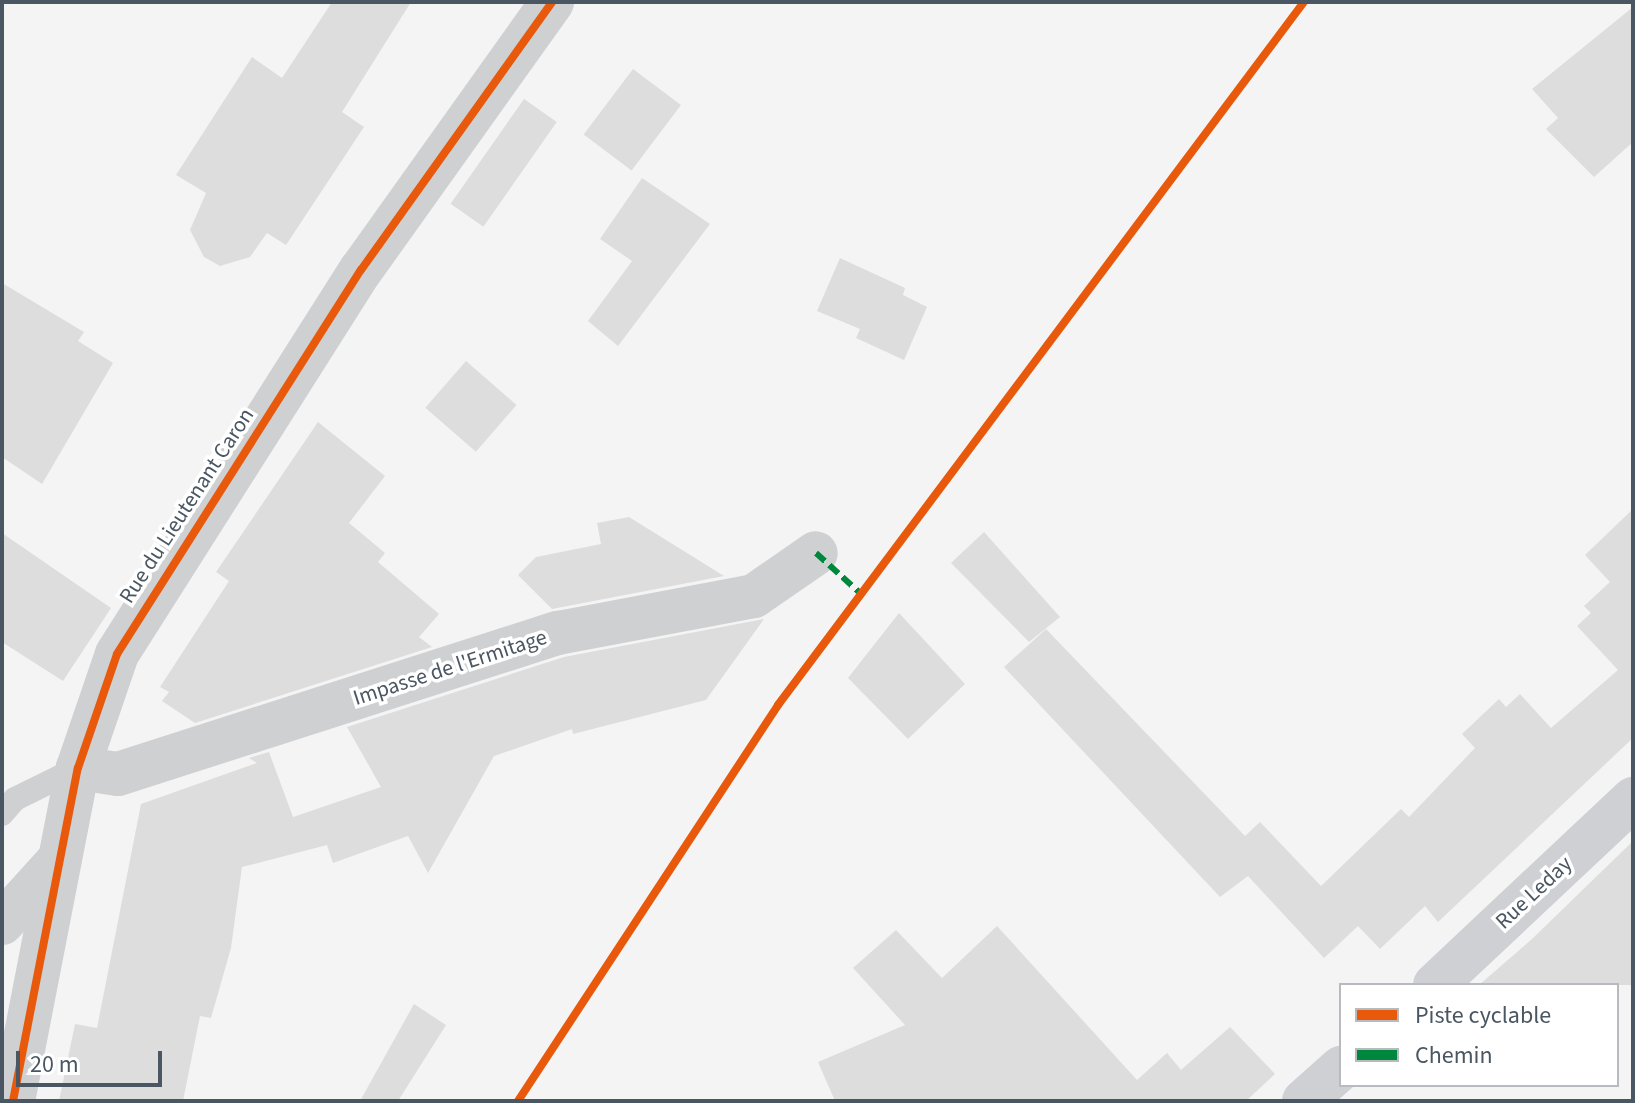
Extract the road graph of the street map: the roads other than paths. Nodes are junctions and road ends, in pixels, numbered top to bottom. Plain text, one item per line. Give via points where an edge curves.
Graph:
1 (552, 2) edge
2 (816, 553) dead end
3 (78, 768) junction
4 (1633, 799) edge
5 (2, 814) edge
6 (62, 857) junction
7 (2, 923) edge
8 (1437, 983) edge
9 (14, 1024) edge
10 (1339, 1070) edge
11 (13, 1101) edge
12 (1304, 1101) edge

1 - 3 street, Rue du Lieutenant Caron via 361,270 132,624 100,694
2 - 3 street, Impasse de l'Ermitage via 754,596 558,633 118,774
3 - 5 lane via 15,799
3 - 6 street, Rue du Lieutenant Caron
4 - 8 main road, Rue Leday
6 - 7 street
6 - 9 street, Rue du Lieutenant Caron
9 - 11 street, Rue du Lieutenant Caron
10 - 12 main road

